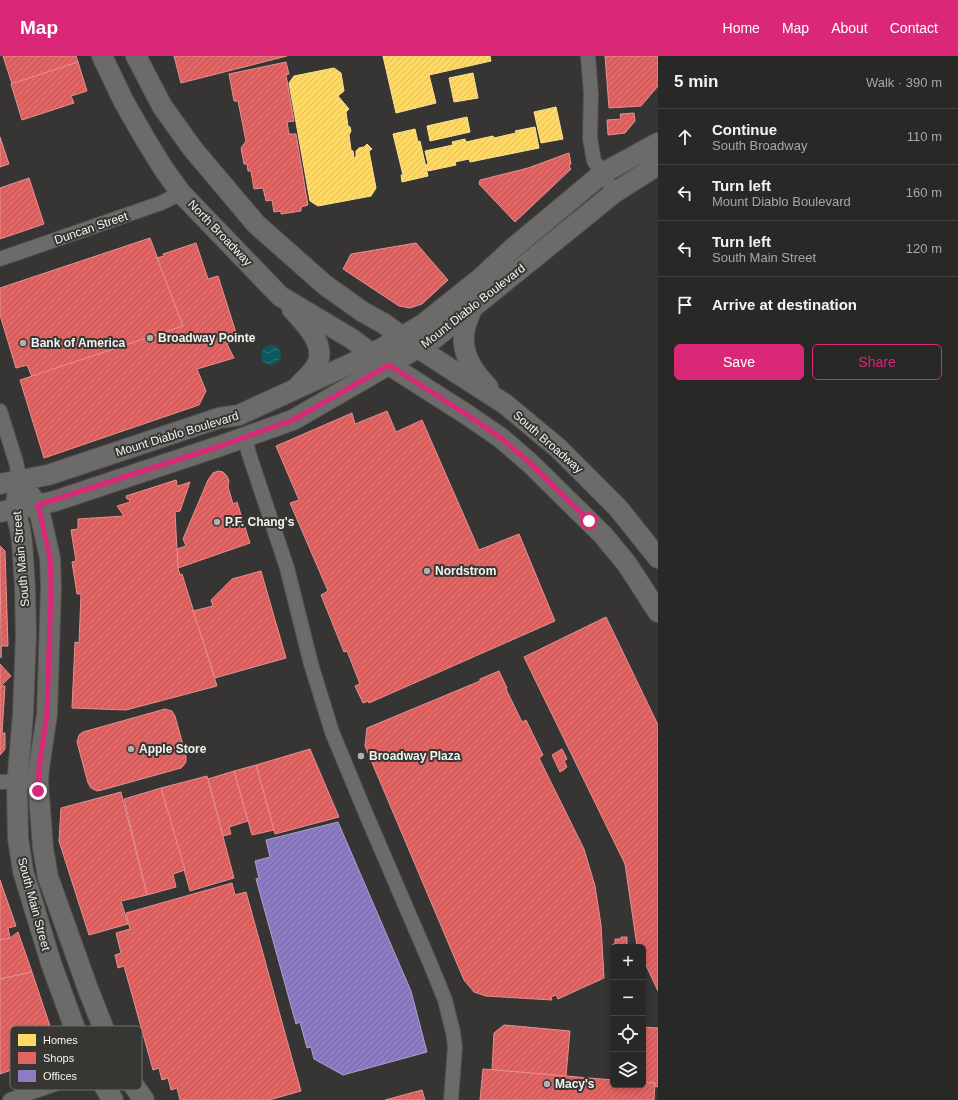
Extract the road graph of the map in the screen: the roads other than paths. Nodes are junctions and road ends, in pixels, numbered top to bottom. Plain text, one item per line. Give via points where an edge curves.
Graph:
1 (102, 56) edge
2 (136, 56) edge
3 (588, 56) edge
4 (658, 143) edge
5 (658, 165) edge
6 (603, 172) junction
7 (181, 193) junction
8 (614, 193) junction
9 (0, 259) edge
10 (280, 296) junction
11 (472, 308) junction
12 (411, 343) junction
13 (372, 354) junction
14 (389, 365) junction
15 (293, 391) junction
16 (505, 404) junction
17 (0, 411) edge
18 (246, 437) junction
19 (20, 481) junction
20 (0, 484) edge
21 (38, 505) junction
22 (8, 511) edge
23 (658, 558) edge
24 (658, 612) edge
25 (9, 781) edge
26 (38, 782) junction
27 (74, 1026) edge
28 (102, 1026) edge
29 (38, 1090) edge
30 (107, 1090) edge
31 (137, 1090) edge
32 (10, 1100) edge
33 (113, 1100) edge
34 (144, 1100) edge
35 (451, 1100) edge

1 - 7 main road, North Broadway via 140,130 162,168
2 - 12 main road via 162,106 188,142 256,224 325,285
3 - 6 street via 591,94 590,138 594,161
4 - 6 main road, Mount Diablo Boulevard
5 - 8 main road, Mount Diablo Boulevard
6 - 8 street
6 - 12 main road, Mount Diablo Boulevard via 482,277 422,325
7 - 9 street, Duncan Street via 161,203
7 - 10 main road, North Broadway
8 - 11 main road, Mount Diablo Boulevard
10 - 13 main road, North Broadway via 352,339
10 - 15 main road via 310,330 319,347 318,362
11 - 12 main road, Mount Diablo Boulevard via 435,338
11 - 16 main road via 464,335 468,360 479,378
12 - 13 main road, Mount Diablo Boulevard
12 - 14 main road, Mount Diablo Boulevard
12 - 16 main road, South Broadway
13 - 14 main road, North Broadway
13 - 15 main road, Mount Diablo Boulevard
14 - 18 main road, Mount Diablo Boulevard via 293,420
14 - 24 main road via 501,438 531,464 603,535
15 - 19 main road, Mount Diablo Boulevard via 239,415 219,418 48,475
16 - 23 main road, South Broadway via 558,448 600,488
17 - 19 street
18 - 21 main road, Mount Diablo Boulevard
18 - 35 street via 248,451 287,568 311,664 332,732 444,1000 453,1032
19 - 20 main road, Mount Diablo Boulevard
19 - 21 main road, South Main Street
19 - 22 main road, South Main Street
21 - 22 main road, Mount Diablo Boulevard
21 - 26 main road, South Main Street via 50,558 51,587 47,714
22 - 25 main road, South Main Street via 20,529 26,622 23,714
25 - 26 street
25 - 27 main road, South Main Street via 16,800 23,872
26 - 28 main road, South Main Street via 48,877
29 - 32 street
30 - 33 main road, South Main Street
31 - 34 main road, South Main Street

